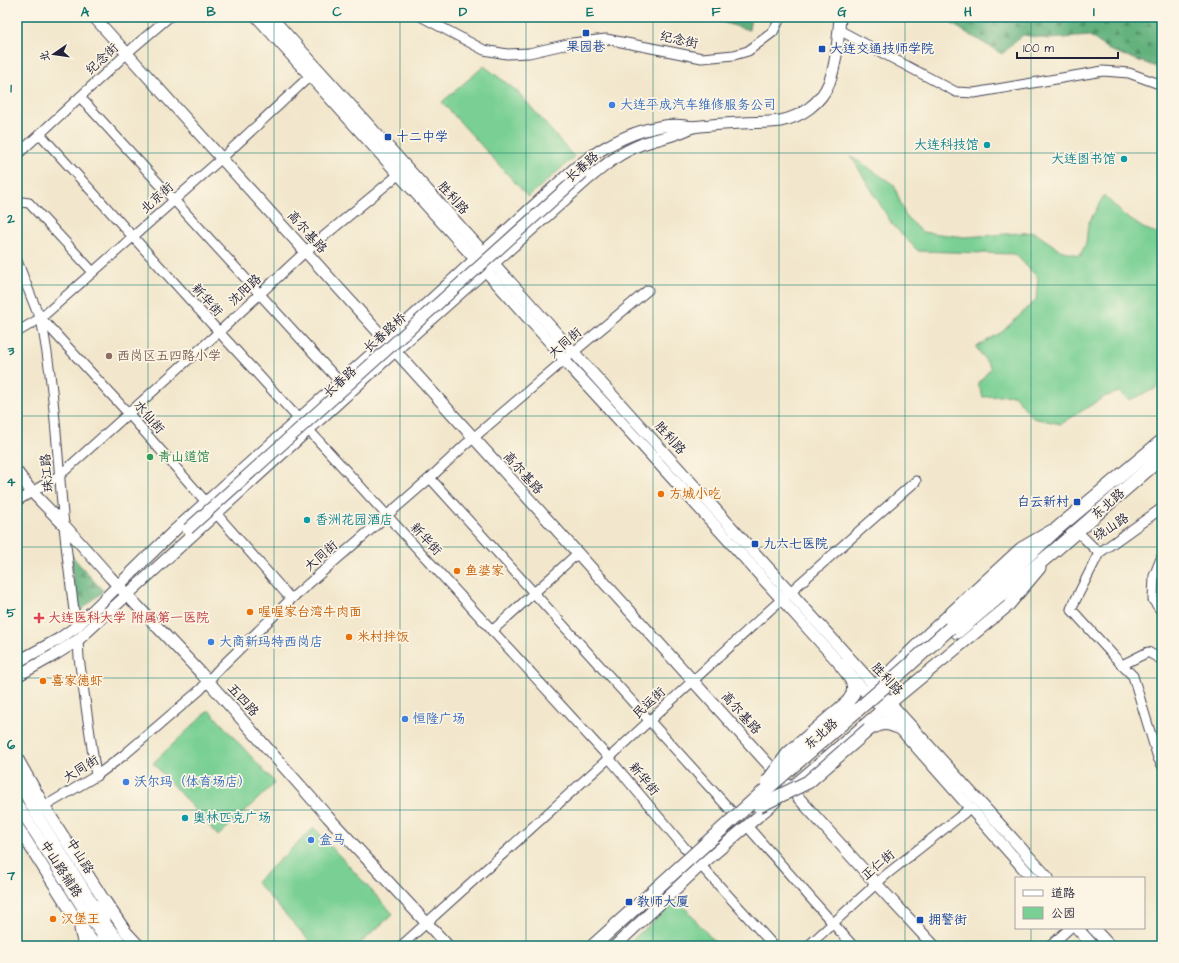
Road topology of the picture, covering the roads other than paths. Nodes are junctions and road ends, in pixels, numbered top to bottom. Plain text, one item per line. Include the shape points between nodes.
1 (94, 17) edge
2 (169, 17) edge
3 (257, 17) edge
4 (271, 17) edge
5 (422, 17) edge
6 (781, 17) edge
7 (840, 17) edge
8 (839, 30) junction
9 (127, 54) junction
10 (310, 76) junction
11 (1162, 85) edge
12 (80, 97) junction
13 (692, 127) junction
14 (40, 134) junction
15 (17, 154) edge
16 (222, 158) junction
17 (582, 173) joint
18 (398, 174) junction
19 (174, 201) junction
20 (17, 204) edge
21 (132, 237) junction
22 (306, 251) junction
23 (479, 257) junction
24 (17, 261) edge
25 (489, 268) junction
26 (93, 272) junction
27 (648, 290) dead end
28 (260, 294) junction
29 (41, 318) junction
30 (17, 332) edge
31 (219, 332) junction
32 (386, 341) junction
33 (395, 351) junction
34 (573, 352) junction
35 (564, 360) junction
36 (340, 382) junction
37 (128, 413) junction
38 (298, 419) junction
39 (308, 430) junction
40 (474, 438) junction
41 (1162, 441) edge
42 (1162, 456) edge
43 (17, 472) edge
44 (60, 475) junction
45 (430, 478) junction
46 (916, 482) dead end
47 (32, 492) junction
48 (17, 501) edge
49 (206, 503) junction
50 (1162, 508) edge
51 (216, 514) junction
52 (387, 517) junction
53 (64, 525) junction
54 (1059, 527) junction
55 (188, 529) junction
56 (1077, 531) junction
57 (157, 549) junction
58 (1054, 552) junction
59 (578, 553) junction
60 (1098, 553) junction
61 (1162, 556) edge
62 (166, 558) junction
63 (119, 586) junction
64 (533, 593) junction
65 (127, 595) junction
66 (786, 596) junction
67 (291, 600) junction
68 (1162, 612) edge
69 (76, 627) junction
70 (953, 630) junction
71 (492, 631) junction
72 (78, 640) junction
73 (1162, 660) edge
74 (17, 662) edge
75 (841, 665) junction
76 (1122, 665) junction
77 (17, 676) edge
78 (208, 681) junction
79 (693, 681) junction
80 (871, 690) junction
81 (886, 706) junction
82 (649, 721) junction
83 (898, 727) junction
84 (17, 758) edge
85 (609, 758) junction
86 (1162, 765) edge
87 (776, 773) junction
88 (96, 776) junction
89 (17, 779) edge
90 (790, 789) junction
91 (756, 803) junction
92 (17, 804) edge
93 (969, 808) junction
94 (40, 809) junction
95 (733, 813) junction
96 (25, 818) junction
97 (17, 826) edge
98 (747, 826) junction
99 (690, 853) junction
100 (701, 865) junction
101 (1031, 877) edge
102 (1047, 877) edge
103 (876, 884) junction
104 (102, 897) junction
105 (76, 919) junction
106 (106, 923) junction
107 (427, 923) junction
108 (833, 923) junction
109 (1069, 929) edge
110 (1078, 929) edge
111 (1094, 929) edge
112 (101, 941) edge
113 (84, 946) edge
114 (96, 946) edge
115 (111, 946) edge
116 (123, 946) edge
117 (139, 946) edge
118 (401, 946) edge
119 (448, 946) edge
120 (586, 946) edge
121 (593, 946) edge
122 (604, 946) edge
123 (615, 946) edge
124 (774, 946) edge
125 (808, 946) edge
126 (853, 946) edge
127 (934, 946) edge
128 (1050, 946) edge
129 (1093, 946) edge
130 (1110, 946) edge

1 - 9 main road, 高尔基路
2 - 9 street, 纪念街
3 - 10 main road, 胜利路
4 - 23 main road, 胜利路
5 - 6 street, 纪念街 via 484,50 507,54 606,39 702,58 748,52 773,32
7 - 8 main road, 长春路
8 - 11 street via 956,92 974,93 1103,71 1129,73
8 - 13 main road, 长春路 via 833,72 828,85 806,111 780,121
9 - 12 street, 纪念街
9 - 16 main road, 高尔基路
10 - 16 street, 北京街
10 - 18 main road, 胜利路
12 - 14 street, 纪念街
12 - 19 street
13 - 17 main road, 长春路 via 654,134 628,144 605,156
13 - 23 main road, 长春路 via 673,125 656,128 606,147 575,168
13 - 25 main road, 长春路 via 642,144 613,158
14 - 15 street, 纪念街
14 - 21 street, 新华街
16 - 19 street, 北京街
16 - 22 main road, 高尔基路
17 - 55 main road, 长春路桥, bridge
18 - 22 street, 沈阳路
18 - 23 main road, 胜利路
19 - 21 street, 北京街
19 - 28 street
20 - 26 street via 29,203
21 - 26 street, 北京街
21 - 31 street, 新华街
22 - 28 street, 沈阳路
22 - 32 main road, 高尔基路
23 - 25 main road, 胜利路
23 - 32 main road, 长春路
24 - 29 street, 水仙街
25 - 33 main road, 长春路
25 - 34 main road, 胜利路
25 - 35 main road, 胜利路
26 - 29 street, 北京街
27 - 34 street, 大同街
28 - 31 street, 沈阳路
28 - 36 street
29 - 30 street, 北京街
29 - 37 street, 水仙街
29 - 44 street, 珠江路 via 51,380
31 - 37 street, 沈阳路
31 - 38 street, 新华街
32 - 33 main road, 高尔基路
32 - 36 main road, 长春路
33 - 39 main road, 长春路
33 - 40 main road, 高尔基路
34 - 35 street, 大同街
34 - 66 main road, 胜利路
35 - 40 street, 大同街
35 - 66 main road, 胜利路 via 686,493
36 - 38 main road, 长春路
37 - 44 street, 沈阳路
37 - 49 street, 水仙街
38 - 39 street, 新华街
38 - 49 main road, 长春路
39 - 51 main road, 长春路
39 - 52 street, 新华街
40 - 45 street, 大同街
40 - 59 main road, 高尔基路
41 - 54 highway, 东北路
42 - 56 highway, 东北路
43 - 47 main road, 五四路
44 - 47 street, 沈阳路
44 - 53 street, 珠江路
45 - 52 street, 大同街
45 - 64 street
46 - 66 street, 民运街
47 - 48 street, 沈阳路
47 - 53 main road, 五四路
49 - 51 street, 水仙街
49 - 57 main road, 长春路
50 - 60 street, 绕山路
51 - 62 main road, 长春路
51 - 67 street, 水仙街
52 - 67 street, 大同街
52 - 71 street, 新华街
53 - 63 main road, 五四路
53 - 69 street, 珠江路
54 - 70 highway, 东北路
54 - 80 main road, 东北路 via 1021,548
55 - 57 main road
55 - 62 main road
56 - 58 highway, 东北路
56 - 60 street, 绕山路
57 - 63 main road, 长春路
58 - 70 highway, 东北路
58 - 81 main road, 东北路 via 1008,606
59 - 64 street
59 - 79 main road, 高尔基路
60 - 76 street via 1071,609
61 - 68 street via 1154,576 1153,600
62 - 65 main road, 长春路
63 - 65 main road, 五四路
63 - 69 main road, 长春路
64 - 71 street
64 - 82 street
65 - 72 main road, 长春路
65 - 78 main road, 五四路
66 - 75 main road, 胜利路
66 - 79 street, 民运街
66 - 80 main road, 胜利路
67 - 78 street, 大同街
69 - 74 main road, 长春路
70 - 91 highway, 东北路, bridge via 810,762
71 - 85 street, 新华街
72 - 77 main road, 长春路
72 - 88 street
73 - 76 street via 1148,652
75 - 80 main road, 胜利路
75 - 91 highway, bridge via 854,686 853,696 788,754
76 - 86 street via 1133,676
78 - 88 street, 大同街 via 124,755
78 - 107 main road, 五四路 via 328,817
79 - 82 street, 民运街
79 - 87 main road, 高尔基路
80 - 81 main road, 胜利路
80 - 87 main road, 东北路
81 - 83 main road, 胜利路
81 - 90 main road, 东北路
81 - 102 main road, 胜利路
82 - 85 street, 民运街
82 - 95 street
83 - 91 highway, bridge via 882,723 868,729 808,782
83 - 93 main road, 胜利路
84 - 94 main road
85 - 99 street, 新华街
85 - 107 street, 民运街
87 - 90 main road, 高尔基路
87 - 95 main road, 东北路
88 - 94 street, 大同街
89 - 94 main road, 中山路
90 - 98 main road, 东北路
90 - 103 main road, 高尔基路
91 - 121 highway, 东北路, bridge
91 - 122 highway, 东北路
92 - 96 main road, 中山路
93 - 101 main road, 胜利路
93 - 103 street, 正仁街
94 - 96 street, 大同街
94 - 104 main road, 中山路辅路
94 - 106 main road, 中山路
95 - 99 main road, 东北路
96 - 112 main road, 中山路 via 88,916
97 - 105 main road, 中山路辅路
98 - 100 main road, 东北路
98 - 108 street
99 - 100 street, 新华街
99 - 120 main road, 东北路
100 - 123 main road, 东北路
100 - 124 street, 新华街
103 - 108 street, 正仁街
103 - 127 main road, 高尔基路
104 - 106 main road
104 - 117 main road, 中山路辅路
105 - 113 main road
105 - 114 main road, 中山路辅路
106 - 112 main road
106 - 116 main road, 中山路
107 - 118 street, 民运街
107 - 119 main road, 五四路
108 - 125 street, 正仁街
108 - 126 street
109 - 128 street
110 - 129 main road
111 - 130 main road
112 - 115 main road, 中山路

